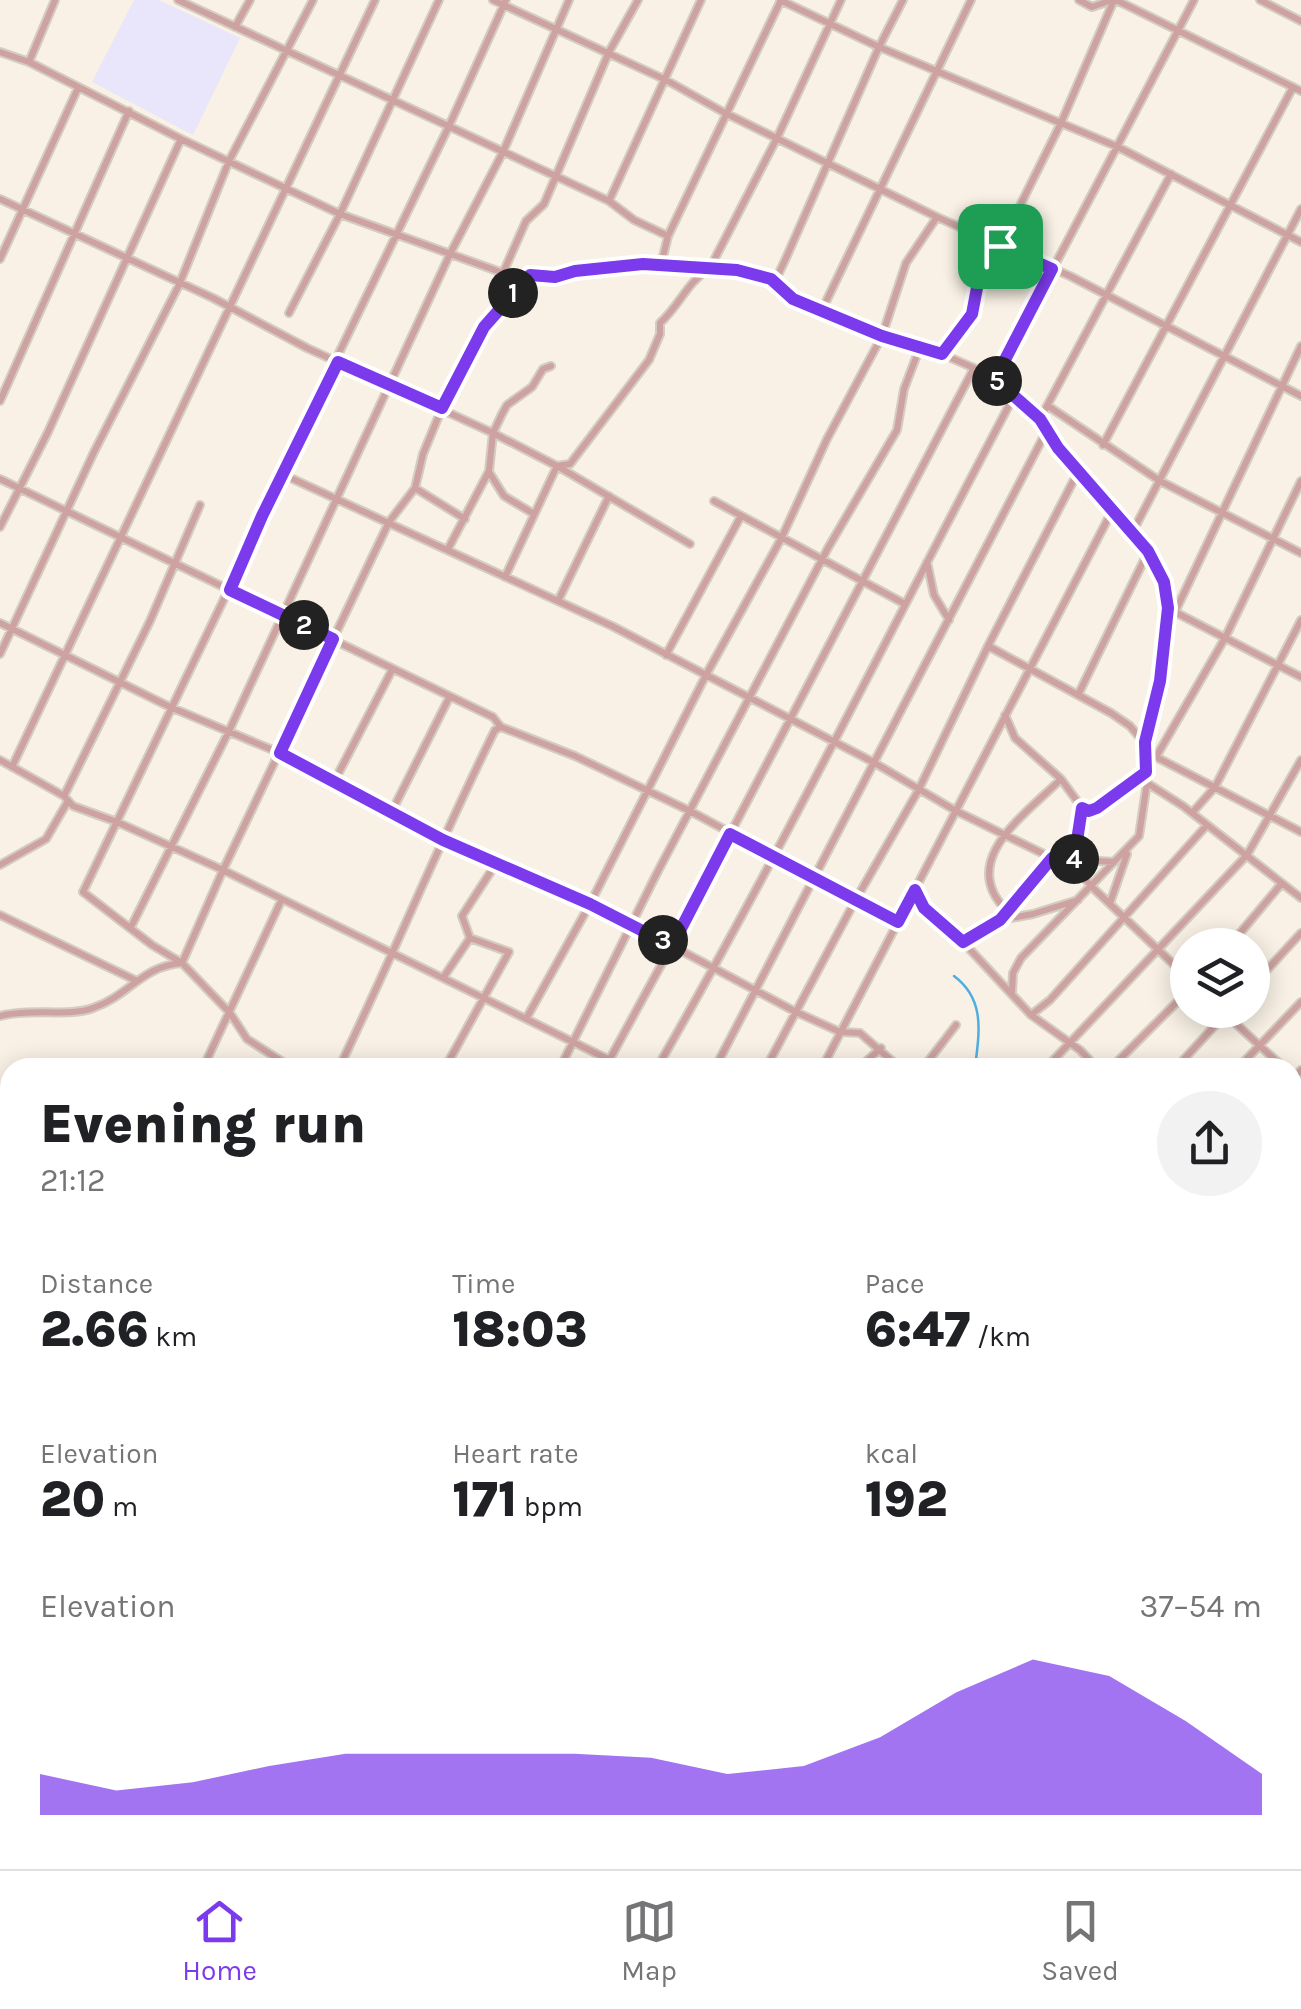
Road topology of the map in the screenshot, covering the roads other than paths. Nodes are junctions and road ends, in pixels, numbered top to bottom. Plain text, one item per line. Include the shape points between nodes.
1 (55, 0) edge
2 (178, 0) edge
3 (250, 0) edge
4 (313, 0) edge
5 (375, 0) edge
6 (439, 0) edge
7 (493, 0) edge
8 (569, 0) edge
9 (638, 0) edge
10 (701, 0) edge
11 (781, 0) edge
12 (841, 0) edge
13 (903, 0) edge
14 (970, 0) edge
15 (1079, 0) edge
16 (1114, 0) edge
17 (1194, 0) edge
18 (1260, 0) edge
19 (188, 2) edge
20 (505, 2) edge
21 (1301, 22) edge
22 (830, 25) junction
23 (556, 26) junction
24 (236, 27) junction
25 (1179, 31) junction
26 (878, 48) junction
27 (0, 52) edge
28 (286, 52) junction
29 (609, 52) junction
30 (29, 62) junction
31 (937, 71) junction
32 (339, 76) junction
33 (666, 80) junction
34 (78, 88) junction
35 (1297, 89) edge
36 (394, 98) junction
37 (129, 111) junction
38 (725, 113) junction
39 (1061, 124) junction
40 (450, 126) junction
41 (778, 138) junction
42 (181, 139) junction
43 (1118, 147) junction
44 (503, 152) junction
45 (230, 161) junction
46 (829, 162) junction
47 (1171, 174) junction
48 (555, 178) junction
49 (288, 187) junction
50 (881, 189) junction
51 (0, 200) edge
52 (609, 202) junction
53 (1230, 204) junction
54 (24, 209) junction
55 (1301, 209) edge
56 (340, 214) junction
57 (937, 217) junction
58 (1288, 235) junction
59 (394, 236) junction
60 (668, 236) junction
61 (1301, 242) edge
62 (1000, 246) junction
63 (450, 254) junction
64 (0, 260) edge
65 (661, 265) junction
66 (710, 268) junction
67 (1052, 269) junction
68 (502, 273) junction
69 (530, 275) junction
70 (771, 279) junction
71 (1108, 297) junction
72 (822, 310) junction
73 (289, 314) dead end
74 (1166, 328) junction
75 (882, 336) junction
76 (920, 346) junction
77 (1301, 346) edge
78 (942, 354) junction
79 (1226, 354) junction
80 (338, 359) junction
81 (551, 366) dead end
82 (974, 368) junction
83 (995, 379) junction
84 (390, 385) junction
85 (1280, 386) junction
86 (1015, 394) junction
87 (1301, 396) edge
88 (0, 401) edge
89 (1048, 406) junction
90 (442, 408) junction
91 (1040, 419) junction
92 (1046, 432) junction
93 (493, 433) junction
94 (1103, 445) junction
95 (557, 466) junction
96 (1078, 470) junction
97 (489, 471) junction
98 (282, 474) junction
99 (0, 479) edge
100 (1160, 481) junction
101 (1301, 481) edge
102 (20, 486) junction
103 (414, 488) junction
104 (610, 496) junction
105 (337, 497) junction
106 (714, 501) dead end
107 (200, 505) dead end
108 (1112, 511) junction
109 (68, 512) junction
110 (1222, 512) junction
111 (534, 514) junction
112 (740, 516) junction
113 (465, 519) junction
114 (389, 522) junction
115 (0, 527) edge
116 (1132, 533) junction
117 (118, 537) junction
118 (1273, 538) junction
119 (781, 539) junction
120 (690, 544) dead end
121 (448, 549) junction
122 (1148, 551) junction
123 (1301, 552) edge
124 (927, 561) junction
125 (173, 564) junction
126 (505, 577) junction
127 (862, 582) junction
128 (230, 590) junction
129 (558, 601) junction
130 (906, 604) junction
131 (1172, 610) junction
132 (281, 614) junction
133 (949, 620) junction
134 (1301, 620) edge
135 (0, 624) edge
136 (12, 629) junction
137 (1225, 638) junction
138 (333, 639) junction
139 (988, 646) junction
140 (0, 654) edge
141 (666, 655) junction
142 (65, 656) junction
143 (1029, 668) junction
144 (392, 670) junction
145 (706, 675) junction
146 (1301, 677) edge
147 (120, 682) junction
148 (1078, 694) junction
149 (750, 697) junction
150 (449, 698) junction
151 (170, 706) junction
152 (1005, 713) junction
153 (789, 719) junction
154 (501, 727) junction
155 (228, 731) junction
156 (1145, 742) junction
157 (834, 744) junction
158 (280, 753) junction
159 (1156, 756) junction
160 (0, 760) edge
161 (1301, 760) edge
162 (873, 762) junction
163 (12, 767) junction
164 (1146, 772) junction
165 (335, 780) junction
166 (1061, 780) junction
167 (1147, 783) junction
168 (1215, 787) junction
169 (918, 791) junction
170 (650, 792) junction
171 (66, 798) junction
172 (1082, 808) junction
173 (690, 810) junction
174 (392, 811) junction
175 (956, 811) junction
176 (1192, 813) junction
177 (1272, 816) junction
178 (117, 822) junction
179 (1207, 825) junction
180 (1301, 832) edge
181 (730, 834) junction
182 (1005, 834) junction
183 (443, 840) junction
184 (171, 846) junction
185 (1130, 849) junction
186 (1247, 855) junction
187 (772, 856) junction
188 (1052, 858) junction
189 (1072, 860) junction
190 (497, 862) junction
191 (1116, 862) junction
192 (0, 865) edge
193 (223, 870) junction
194 (814, 878) junction
195 (1282, 883) junction
196 (1092, 886) junction
197 (915, 890) junction
198 (1301, 898) edge
199 (1078, 899) junction
200 (282, 901) junction
201 (854, 901) junction
202 (1110, 903) junction
203 (590, 904) junction
204 (1006, 910) junction
205 (0, 915) edge
206 (1123, 917) junction
207 (1000, 920) junction
208 (898, 922) junction
209 (632, 924) junction
210 (131, 927) junction
211 (1244, 928) edge
212 (1301, 932) edge
213 (470, 938) junction
214 (963, 942) junction
215 (672, 946) junction
216 (1158, 948) junction
217 (394, 954) junction
218 (1170, 960) edge
219 (182, 963) junction
220 (1270, 966) edge
221 (715, 968) junction
222 (443, 978) junction
223 (137, 981) junction
224 (756, 987) junction
225 (1012, 992) junction
226 (482, 997) junction
227 (1301, 1002) edge
228 (1170, 1009) edge
229 (796, 1012) junction
230 (230, 1013) junction
231 (1031, 1014) junction
232 (0, 1016) edge
233 (526, 1019) junction
234 (956, 1026) dead end
235 (1210, 1028) edge
236 (1243, 1028) edge
237 (840, 1032) junction
238 (572, 1042) junction
239 (1070, 1042) junction
240 (1261, 1045) junction
241 (881, 1048) junction
242 (208, 1058) edge
243 (269, 1058) edge
244 (344, 1058) edge
245 (450, 1058) edge
246 (565, 1058) edge
247 (607, 1058) edge
248 (610, 1058) edge
249 (663, 1058) edge
250 (720, 1058) edge
251 (771, 1058) edge
252 (827, 1058) edge
253 (870, 1058) edge
254 (890, 1058) edge
255 (931, 1058) edge
256 (1055, 1058) edge
257 (1087, 1058) edge
258 (1121, 1058) edge
259 (1185, 1058) edge
260 (1248, 1058) edge
261 (1274, 1058) edge

1 - 30 street
2 - 19 street
3 - 24 street
4 - 28 street
5 - 32 street
6 - 36 street
7 - 20 street
8 - 23 street
9 - 29 street
10 - 33 street
11 - 22 street
11 - 38 street
12 - 22 street
13 - 26 street
14 - 31 street
15 - 16 street via 1092,6
16 - 25 street
16 - 39 street
17 - 25 street
18 - 21 street
19 - 24 street
20 - 23 street
20 - 40 street
22 - 26 street
22 - 41 street
23 - 29 street
23 - 44 street
24 - 28 street
25 - 35 street
25 - 43 street
26 - 31 street
26 - 46 street
27 - 30 street
28 - 32 street
28 - 45 street
29 - 33 street
29 - 48 street
30 - 34 street
31 - 39 street
31 - 50 street
32 - 36 street
32 - 49 street
33 - 38 street
33 - 52 street
34 - 37 street
34 - 54 street
35 - 53 street
36 - 40 street
36 - 56 street
37 - 42 street
37 - 88 street
38 - 41 street
38 - 60 street
39 - 43 street
39 - 62 street
40 - 44 street
40 - 59 street
41 - 46 street
41 - 66 street
42 - 45 street
42 - 102 street
43 - 47 street
43 - 67 street
44 - 48 street
44 - 63 street
45 - 49 street
45 - 109 street via 179,284
46 - 50 street
46 - 70 street
47 - 53 street
47 - 71 street
48 - 52 street
48 - 68 street
49 - 56 street
49 - 117 street
50 - 57 street
50 - 72 street
51 - 54 street
52 - 60 street
53 - 58 street
53 - 74 street
54 - 64 street
54 - 80 street
55 - 58 street
56 - 59 street
56 - 73 street
57 - 62 street
57 - 75 street via 906,263
58 - 61 street
58 - 79 street
59 - 63 street
59 - 80 street
60 - 65 street
62 - 67 street
62 - 78 street via 981,267 972,314
63 - 68 street
63 - 84 street
65 - 66 street
65 - 69 street
66 - 70 street
66 - 95 street via 660,322 648,360 592,438 570,464
67 - 71 street
67 - 83 street
68 - 69 street
69 - 90 street via 484,327
70 - 72 street via 793,299
71 - 74 street
71 - 89 street
72 - 75 street
74 - 79 street
74 - 94 street
75 - 76 street
75 - 119 street
76 - 78 street
76 - 149 street via 897,430
77 - 85 street
78 - 82 street
79 - 85 street
79 - 100 street
80 - 84 street
80 - 98 street
81 - 93 street via 507,405
82 - 83 street
82 - 127 street
83 - 86 street
84 - 90 street
84 - 105 street
85 - 87 street
85 - 110 street
86 - 91 street
86 - 124 street
89 - 91 street
89 - 94 street
90 - 93 street
90 - 103 street
91 - 92 street
92 - 96 street
92 - 133 street
93 - 95 street
93 - 97 street
94 - 100 street
95 - 104 street
95 - 111 street
96 - 108 street
96 - 139 street
97 - 111 street via 504,496
97 - 113 street
98 - 105 street
98 - 128 street
99 - 102 street
100 - 110 street
100 - 116 street
101 - 118 street
102 - 109 street
102 - 115 street
103 - 113 street
103 - 114 street
104 - 120 street
104 - 129 street
105 - 114 street
105 - 132 street
106 - 112 street
107 - 125 street
108 - 116 street
108 - 143 street
109 - 117 street
109 - 136 street
110 - 118 street
110 - 131 street
111 - 126 street
112 - 119 street
112 - 141 street
113 - 121 street
114 - 121 street
114 - 138 street
116 - 122 street
117 - 125 street
117 - 142 street
118 - 123 street
118 - 137 street
119 - 127 street
119 - 145 street
121 - 126 street
122 - 131 street
122 - 148 street
124 - 130 street
124 - 133 street via 934,595
125 - 128 street
125 - 147 street
126 - 129 street
127 - 130 street
127 - 153 street
128 - 132 street
128 - 151 street
129 - 141 street
130 - 157 street
131 - 137 street
131 - 156 street
132 - 138 street
132 - 155 street
133 - 162 street
134 - 168 street
135 - 136 street
136 - 140 street
136 - 142 street
137 - 146 street
137 - 159 street
138 - 144 street
138 - 158 street
139 - 143 street
139 - 169 street
141 - 145 street
142 - 147 street
142 - 163 street
143 - 148 street
143 - 152 street
144 - 150 street
144 - 165 street
145 - 149 street
145 - 170 street
147 - 151 street
147 - 171 street
148 - 156 street
149 - 153 street
149 - 173 street
150 - 154 street
150 - 174 street
151 - 155 street
151 - 178 street
152 - 166 street via 1014,738
152 - 175 street
153 - 157 street
153 - 181 street
154 - 170 street
154 - 183 street
155 - 158 street
155 - 184 street
156 - 159 street
156 - 164 street
157 - 162 street
157 - 187 street
158 - 165 street
158 - 193 street
159 - 168 street
160 - 163 street
161 - 177 street
162 - 169 street
162 - 194 street
163 - 171 street
164 - 167 street
164 - 172 street via 1097,808
165 - 174 street
166 - 172 street
166 - 182 street
167 - 176 street
167 - 185 street via 1144,824
168 - 176 street
168 - 177 street
169 - 175 street
169 - 201 street
170 - 173 street
170 - 203 street
171 - 178 street
171 - 192 street via 46,838
172 - 189 street
173 - 181 street
173 - 209 street
174 - 183 street
175 - 182 street
175 - 197 street
176 - 179 street
177 - 180 street
177 - 186 street
178 - 184 street
178 - 210 street via 83,892
179 - 186 street
179 - 206 street
181 - 187 street
181 - 215 street
182 - 188 street
182 - 204 street via 988,883
183 - 190 street
183 - 217 street
184 - 193 street
184 - 210 street
185 - 191 street
185 - 202 street
186 - 195 street
186 - 216 street
187 - 194 street
187 - 221 street
188 - 189 street
188 - 204 street
189 - 191 street
189 - 196 street
190 - 203 street
190 - 213 street via 462,916
191 - 196 street
193 - 200 street
193 - 219 street
194 - 201 street
194 - 224 street
195 - 198 street
195 - 211 street
196 - 199 street
196 - 202 street
197 - 208 street
197 - 214 street via 924,908
199 - 207 street
199 - 225 street via 1021,958
200 - 217 street
200 - 230 street
201 - 208 street
201 - 229 street
202 - 206 street
203 - 209 street
203 - 233 street
204 - 207 street
205 - 223 street
206 - 216 street
206 - 231 street
207 - 214 street
208 - 237 street
209 - 215 street
209 - 238 street
210 - 219 street
212 - 220 street
213 - 222 street
213 - 226 street via 510,952
214 - 225 street
215 - 221 street
215 - 248 street
216 - 218 street
216 - 239 street
217 - 222 street
217 - 244 street
219 - 223 street via 161,965
219 - 230 street
221 - 224 street
221 - 249 street
222 - 226 street
223 - 232 street via 90,1010
224 - 229 street
224 - 250 street
225 - 231 street
226 - 233 street
226 - 245 street
227 - 240 street
228 - 258 street
229 - 237 street
229 - 251 street
230 - 242 street
230 - 243 street
231 - 239 street
233 - 238 street
234 - 255 street
235 - 259 street
236 - 240 street
237 - 241 street via 860,1033
237 - 252 street
238 - 246 street
238 - 247 street
239 - 256 street
239 - 257 street
240 - 260 street
240 - 261 street
241 - 253 street
241 - 254 street

